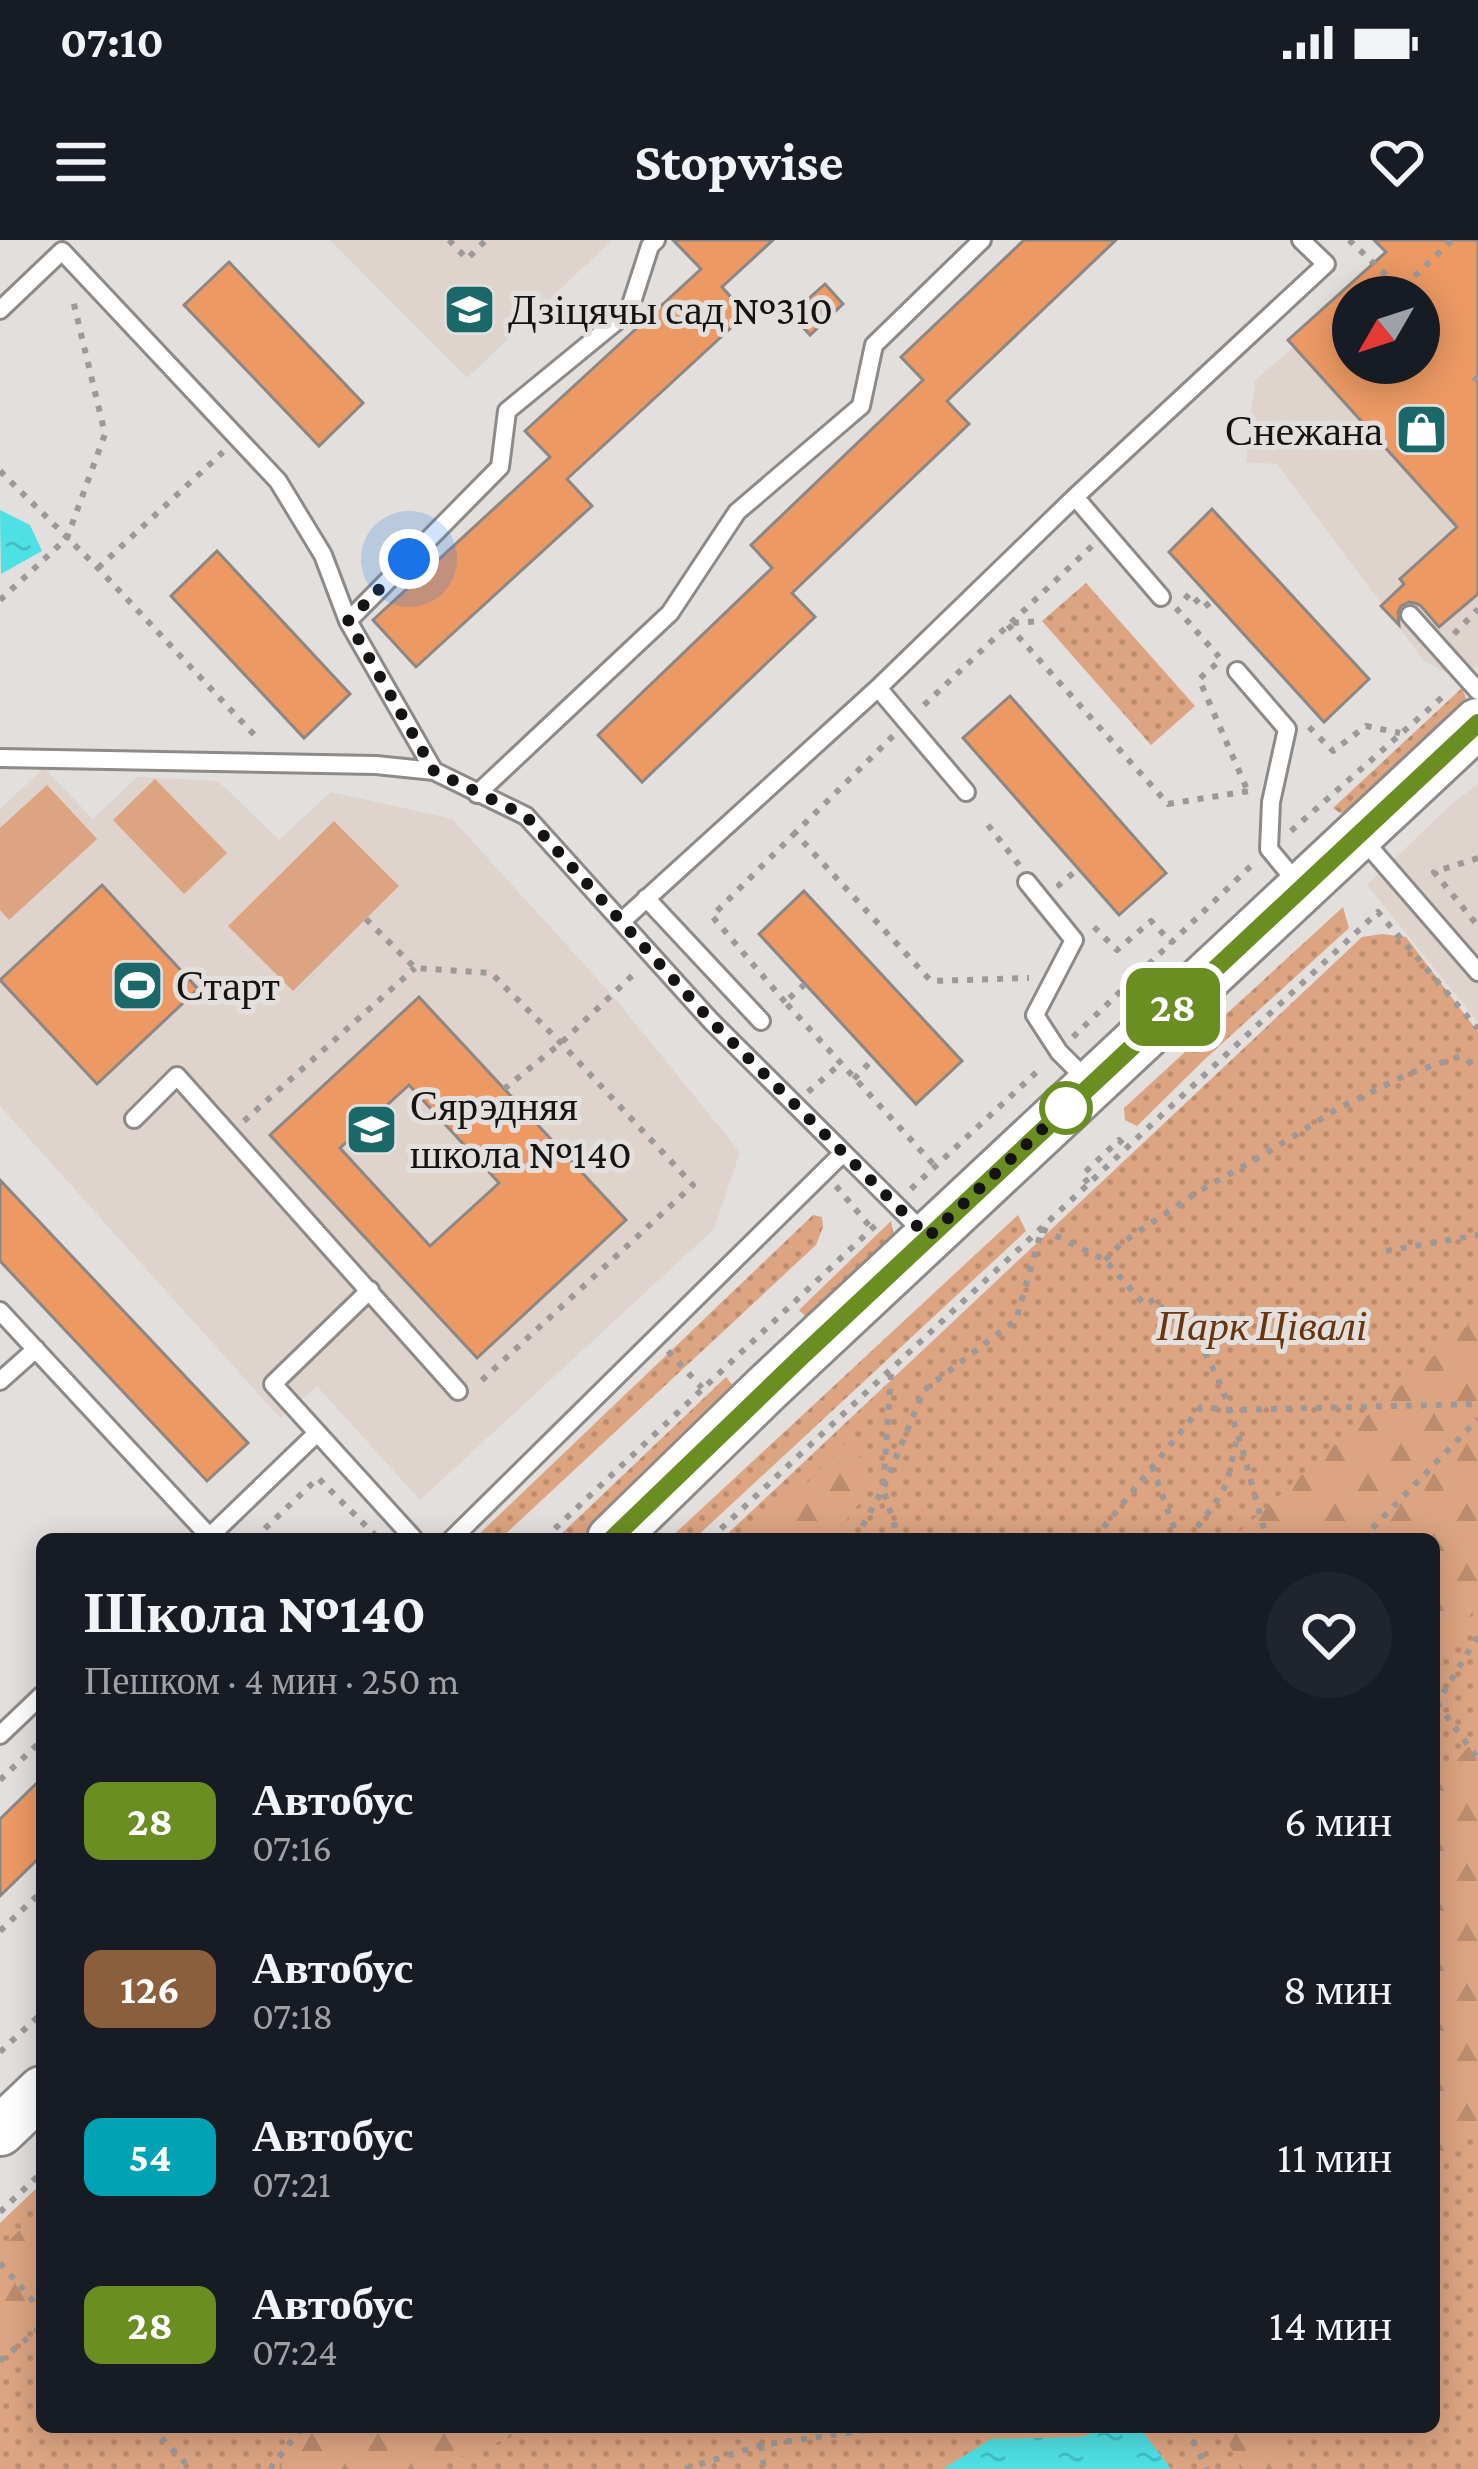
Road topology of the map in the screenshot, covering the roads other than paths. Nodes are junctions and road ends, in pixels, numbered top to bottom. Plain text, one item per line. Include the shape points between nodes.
1 (982, 240) edge
2 (1301, 240) edge
3 (652, 242) edge
4 (0, 310) edge
5 (1075, 497) junction
6 (1161, 597) dead end
7 (1410, 615) dead end
8 (348, 621) junction
9 (1237, 671) dead end
10 (878, 688) junction
11 (1474, 697) edge
12 (0, 758) edge
13 (434, 771) junction
14 (966, 792) dead end
15 (477, 794) junction
16 (1359, 835) junction
17 (1028, 880) road end
18 (1302, 888) junction
19 (646, 898) junction
20 (622, 921) junction
21 (1478, 972) edge
22 (760, 1021) dead end
23 (1075, 1068) junction
24 (134, 1119) dead end
25 (843, 1153) junction
26 (912, 1220) junction
27 (370, 1290) junction
28 (0, 1311) edge
29 (36, 1348) junction
30 (0, 1381) edge
31 (458, 1390) dead end
32 (316, 1434) junction
33 (203, 1533) edge
34 (213, 1533) edge
35 (408, 1533) edge
36 (458, 1533) edge
37 (617, 1533) edge
38 (36, 1701) edge
39 (0, 1735) edge
40 (36, 2096) edge
41 (0, 2131) edge

1 - 15 lane via 874,346 861,406 737,512 670,613
2 - 5 lane via 1326,264
3 - 8 lane via 629,311 507,411 500,467
4 - 8 lane via 62,251 278,481 323,555
5 - 6 lane
5 - 10 lane
7 - 11 lane
8 - 13 lane
9 - 18 lane via 1287,729 1269,849
10 - 14 lane
10 - 19 lane
11 - 16 main road
12 - 13 lane
13 - 15 lane
15 - 20 lane via 526,816
16 - 18 main road
16 - 21 lane
17 - 23 lane via 1074,940 1035,1015
18 - 23 main road
19 - 20 lane
19 - 22 lane
20 - 25 lane
23 - 26 main road
24 - 27 lane via 177,1076
25 - 26 lane
25 - 36 lane
26 - 37 main road
27 - 31 lane
27 - 32 lane via 273,1384
28 - 29 lane
29 - 30 lane
29 - 33 lane
32 - 34 lane
32 - 35 lane
38 - 39 lane
40 - 41 main road

